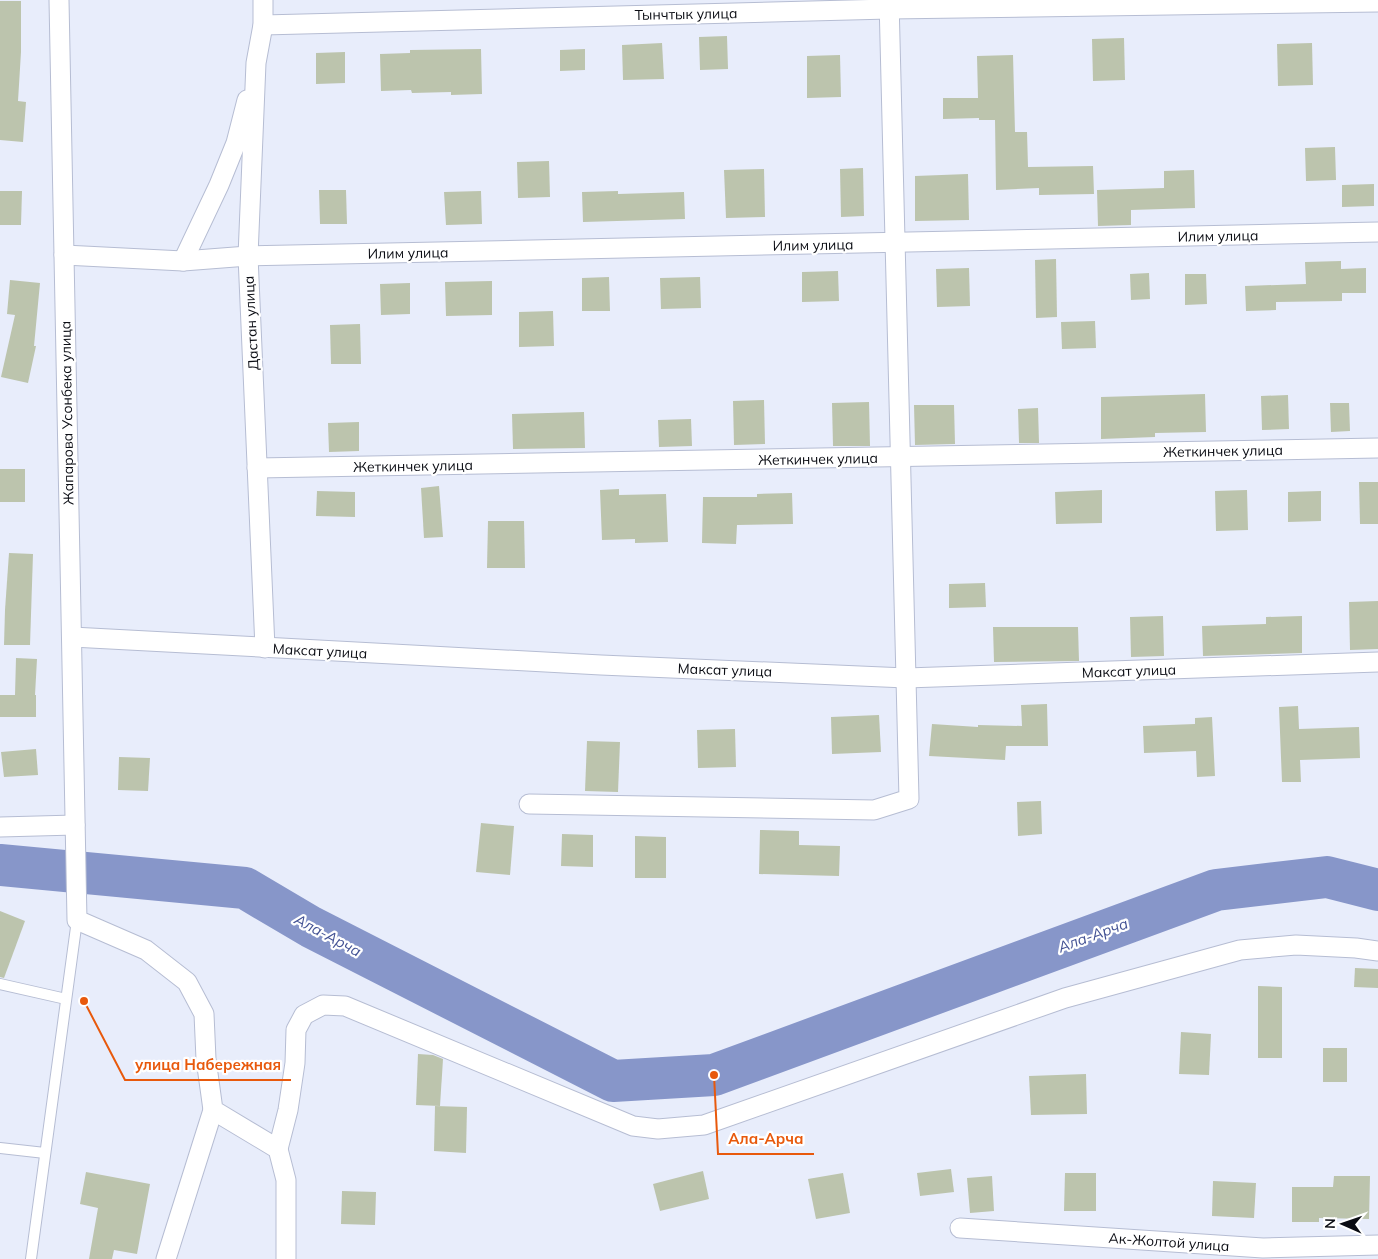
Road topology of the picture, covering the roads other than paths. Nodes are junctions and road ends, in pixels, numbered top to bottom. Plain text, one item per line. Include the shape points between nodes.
1 (59, 0) edge
2 (263, 0) edge
3 (1378, 2) edge
4 (889, 5) edge
5 (264, 25) junction
6 (256, 64) junction
7 (1378, 232) edge
8 (895, 243) junction
9 (64, 256) junction
10 (248, 256) junction
11 (183, 261) junction
12 (1378, 448) edge
13 (901, 457) junction
14 (257, 468) junction
15 (72, 637) junction
16 (265, 648) junction
17 (1378, 662) edge
18 (906, 678) junction
19 (529, 804) dead end
20 (75, 825) junction
21 (0, 827) edge
22 (77, 920) junction
23 (1378, 951) edge
24 (0, 984) edge
25 (66, 999) junction
26 (213, 1110) junction
27 (0, 1148) edge
28 (278, 1149) junction
29 (46, 1153) junction
30 (960, 1228) dead end
31 (1378, 1245) edge
32 (31, 1259) edge
33 (166, 1259) edge
34 (286, 1259) edge

1 - 9 street, Жапарова Усонбека улица
2 - 5 street, Дастан улица
3 - 4 street, Тынчтык улица
4 - 5 street, Тынчтык улица
4 - 8 street
5 - 6 street, Дастан улица
6 - 10 street, Дастан улица
6 - 11 street via 236,142
7 - 8 street, Илим улица
8 - 10 street, Илим улица
8 - 13 street
9 - 11 street, Илим улица
9 - 15 street, Жапарова Усонбека улица
10 - 11 street, Илим улица
10 - 14 street, Дастан улица
12 - 13 street, Жеткинчек улица
13 - 14 street, Жеткинчек улица
13 - 18 street
14 - 16 street, Дастан улица
15 - 16 street, Максат улица
15 - 20 street, Жапарова Усонбека улица
16 - 18 street, Максат улица
17 - 18 street, Максат улица
18 - 19 street via 909,799 874,810
20 - 21 street
20 - 22 street, Жапарова Усонбека улица
22 - 25 lane
22 - 26 street via 146,950 187,982 204,1014
23 - 28 street via 1296,945 1240,950 1065,998 704,1125 658,1130 633,1126 345,1006 323,1005 304,1015 296,1030 290,1101
24 - 25 lane
25 - 29 lane
26 - 28 street
26 - 33 street
27 - 29 lane
28 - 34 street via 286,1180
29 - 32 lane
30 - 31 street, Ак-Жолтой улица via 1263,1248

